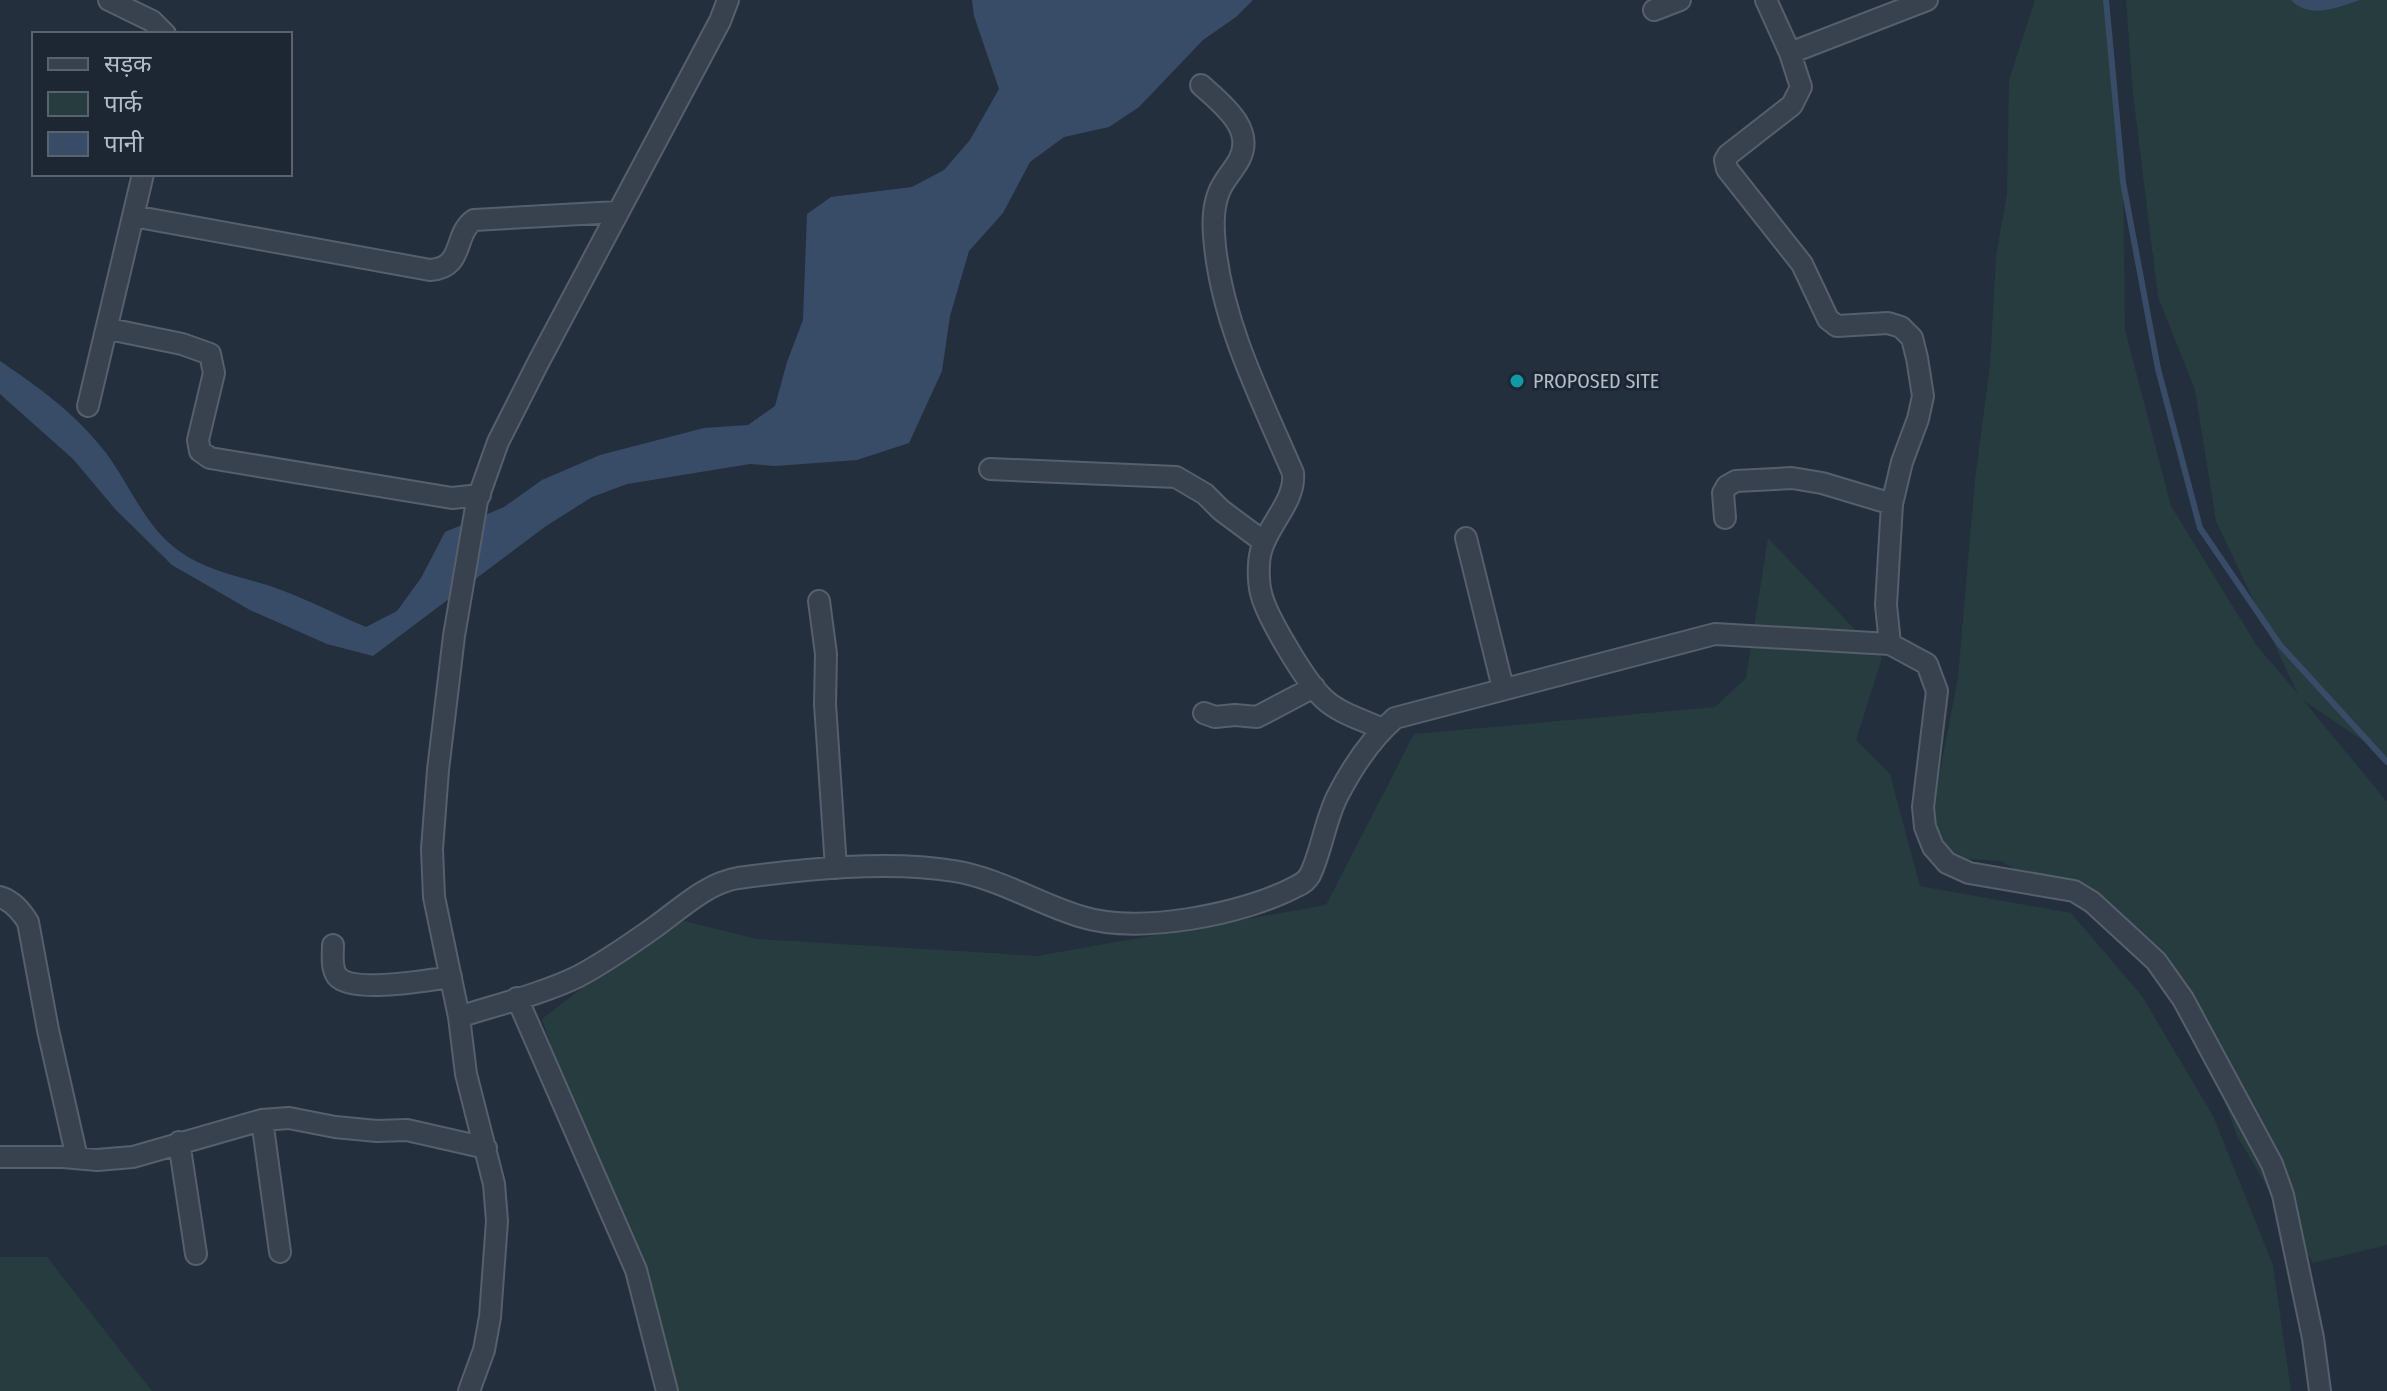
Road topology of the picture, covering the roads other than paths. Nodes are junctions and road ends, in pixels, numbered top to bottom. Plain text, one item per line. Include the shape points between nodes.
1 (109, 0) edge
2 (728, 0) edge
3 (1680, 0) edge
4 (1766, 0) edge
5 (1927, 0) edge
6 (1654, 10) dead end
7 (163, 32) edge
8 (1790, 53) junction
9 (1201, 85) dead end
10 (143, 176) edge
11 (617, 212) junction
12 (133, 216) junction
13 (109, 329) junction
14 (88, 406) dead end
15 (990, 469) dead end
16 (478, 498) junction
17 (1892, 504) junction
18 (1725, 518) dead end
19 (1466, 538) dead end
20 (1264, 542) junction
21 (819, 601) dead end
22 (1890, 644) junction
23 (1314, 687) junction
24 (1503, 688) junction
25 (1204, 713) dead end
26 (1382, 729) junction
27 (836, 868) junction
28 (0, 897) edge
29 (333, 945) dead end
30 (451, 977) junction
31 (517, 998) junction
32 (459, 1017) junction
33 (262, 1120) junction
34 (179, 1142) junction
35 (486, 1148) junction
36 (0, 1157) edge
37 (77, 1158) junction
38 (280, 1252) dead end
39 (196, 1254) dead end
40 (469, 1391) edge
41 (667, 1391) edge
42 (2320, 1391) edge

1 - 7 street
2 - 11 street
3 - 6 street
4 - 8 street
5 - 8 street
8 - 17 street via 1799,95 1728,155 1727,169 1802,264 1828,319 1837,326 1888,323 1912,338 1923,396
9 - 20 street via 1231,112 1240,131 1241,157 1219,191 1213,218 1215,249 1233,323 1293,473 1291,494
10 - 12 street
11 - 12 street via 474,220 452,260 430,270
11 - 16 street via 498,442
12 - 13 street
13 - 14 street
13 - 16 street via 210,354 214,373 198,440 200,451 210,458
15 - 20 street via 1176,477
16 - 30 street via 454,636 432,849 434,897
17 - 18 street via 1807,480 1736,481 1723,493
17 - 22 street via 1886,605
19 - 24 street
20 - 23 street via 1261,593
21 - 27 street
22 - 24 street via 1715,634
22 - 42 street via 1927,664 1937,691 1923,807 1933,847 1947,863 1969,873 2074,891 2156,961 2183,999 2257,1131 2280,1185
23 - 25 street via 1257,717
23 - 26 street via 1329,704
24 - 26 street via 1408,713
26 - 27 street via 1337,797 1309,877 1299,886 1241,907 1148,924 1114,924 957,871
27 - 31 street via 732,879 714,886 577,977
28 - 37 street via 28,922
29 - 30 street via 333,968 345,982 385,985
30 - 32 street
31 - 32 street
31 - 41 street via 636,1270
32 - 35 street via 466,1074
33 - 34 street
33 - 35 street via 407,1130
33 - 38 street
34 - 37 street via 133,1157
34 - 39 street
35 - 40 street via 497,1221 490,1317
36 - 37 street

